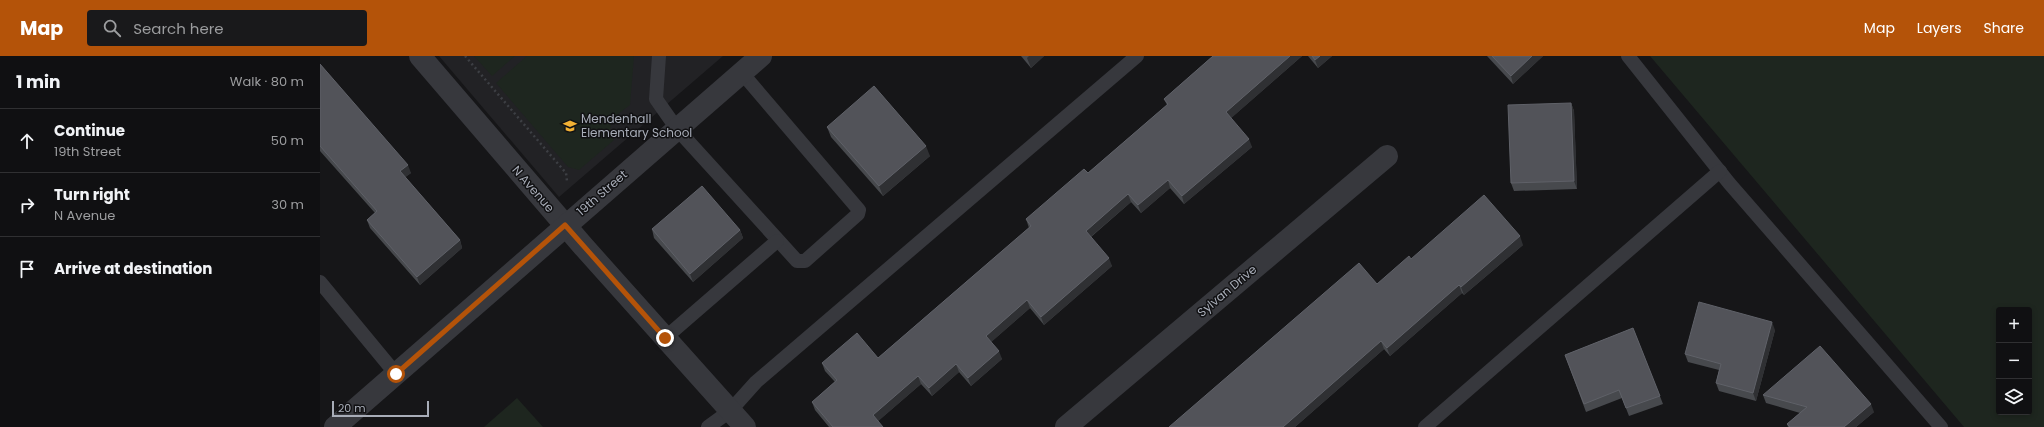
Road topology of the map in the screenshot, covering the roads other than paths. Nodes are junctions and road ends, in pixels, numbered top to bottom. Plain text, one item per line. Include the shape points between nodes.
1 (420, 56) edge
2 (660, 56) edge
3 (761, 56) edge
4 (1137, 56) edge
5 (1628, 56) edge
6 (742, 73) junction
7 (677, 129) junction
8 (1387, 156) dead end
9 (1720, 171) junction
10 (565, 225) junction
11 (777, 241) junction
12 (320, 282) edge
13 (665, 338) junction
14 (396, 374) junction
15 (730, 411) junction
16 (335, 427) edge
17 (708, 427) edge
18 (745, 427) edge
19 (1066, 427) edge
20 (1425, 427) edge
21 (1941, 427) edge

1 - 10 street, N Avenue
2 - 7 lane via 656,100
3 - 6 street, 19th Street
4 - 15 lane via 756,382
5 - 9 lane
6 - 7 street, 19th Street
6 - 11 lane via 859,210 858,214 804,261 797,262
7 - 10 street, 19th Street
7 - 11 lane
8 - 19 street, Sylvan Drive
9 - 20 lane
9 - 21 lane
10 - 13 street, N Avenue
10 - 14 street, 19th Street
11 - 13 lane
12 - 14 lane
13 - 15 street, N Avenue
14 - 16 street, 19th Street
15 - 17 lane
15 - 18 street, N Avenue

